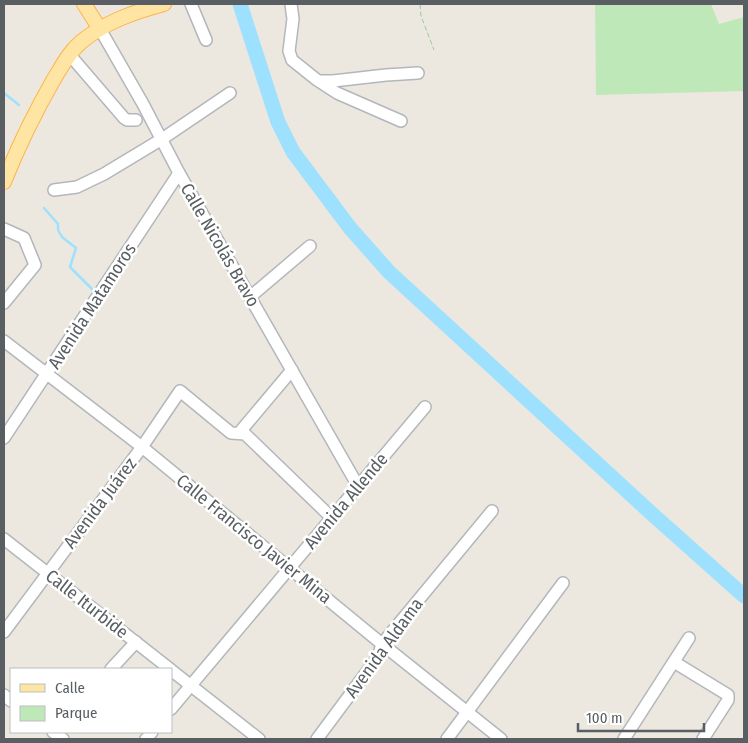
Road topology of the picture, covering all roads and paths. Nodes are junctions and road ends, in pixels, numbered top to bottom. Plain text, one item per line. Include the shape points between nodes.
1 (84, 4) edge
2 (164, 4) edge
3 (191, 4) edge
4 (291, 4) edge
5 (420, 4) edge
6 (130, 8) edge
7 (100, 29) junction
8 (206, 40) dead end
9 (434, 50) dead end
10 (69, 54) junction
11 (418, 73) dead end
12 (317, 80) junction
13 (230, 93) dead end
14 (136, 120) dead end
15 (402, 121) dead end
16 (162, 139) junction
17 (6, 168) edge
18 (179, 173) junction
19 (4, 182) edge
20 (54, 190) dead end
21 (4, 229) edge
22 (310, 246) dead end
23 (250, 296) junction
24 (4, 304) edge
25 (4, 341) edge
26 (292, 370) junction
27 (47, 373) junction
28 (425, 407) dead end
29 (239, 432) junction
30 (4, 438) edge
31 (142, 447) junction
32 (358, 486) junction
33 (492, 511) dead end
34 (332, 518) junction
35 (4, 539) edge
36 (290, 568) junction
37 (48, 573) junction
38 (563, 583) dead end
39 (4, 632) edge
40 (689, 638) dead end
41 (136, 642) junction
42 (382, 644) junction
43 (674, 662) junction
44 (112, 668) edge
45 (168, 668) edge
46 (172, 671) edge
47 (191, 686) junction
48 (172, 708) edge
49 (468, 714) junction
50 (259, 739) edge
51 (317, 739) edge
52 (447, 739) edge
53 (501, 739) edge
54 (624, 739) edge
55 (703, 739) edge

1 - 7 main road, Calle Nicolás Bravo
2 - 6 main road
3 - 8 street
4 - 12 street via 293,19 289,46 292,60
5 - 9 path via 421,16
6 - 7 main road
7 - 10 main road
7 - 16 street, Calle Nicolás Bravo
10 - 14 street via 124,118
10 - 17 main road
11 - 12 street
12 - 15 street via 337,93
13 - 16 street
16 - 18 street, Calle Nicolás Bravo
16 - 20 street via 77,187
17 - 19 main road
18 - 23 street, Calle Nicolás Bravo
18 - 27 street, Avenida Matamoros
21 - 24 street via 24,238 35,265
22 - 23 street
23 - 26 street, Calle Nicolás Bravo
25 - 27 street, Calle Francisco Javier Mina
26 - 29 street
26 - 32 street, Calle Nicolás Bravo
27 - 30 street, Avenida Matamoros
27 - 31 street, Calle Francisco Javier Mina
28 - 32 street, Avenida Allende
29 - 31 street, Avenida Juárez via 231,433 180,391
29 - 34 street via 245,434
31 - 36 street, Calle Francisco Javier Mina
31 - 37 street, Avenida Juárez
32 - 34 street, Avenida Allende
33 - 42 street, Avenida Aldama
34 - 36 street, Avenida Allende
35 - 37 street, Calle Iturbide
36 - 42 street, Calle Francisco Javier Mina
36 - 47 street, Avenida Allende
37 - 39 street, Avenida Juárez
37 - 41 street, Calle Iturbide
38 - 49 street
40 - 43 street
41 - 44 street
41 - 45 street, Calle Iturbide
42 - 49 street, Calle Francisco Javier Mina
42 - 51 street, Avenida Aldama via 378,657
43 - 54 street
43 - 55 street via 728,695
46 - 47 street, Calle Iturbide
47 - 48 street, Avenida Allende
47 - 50 street, Calle Iturbide
49 - 52 street
49 - 53 street, Calle Francisco Javier Mina

